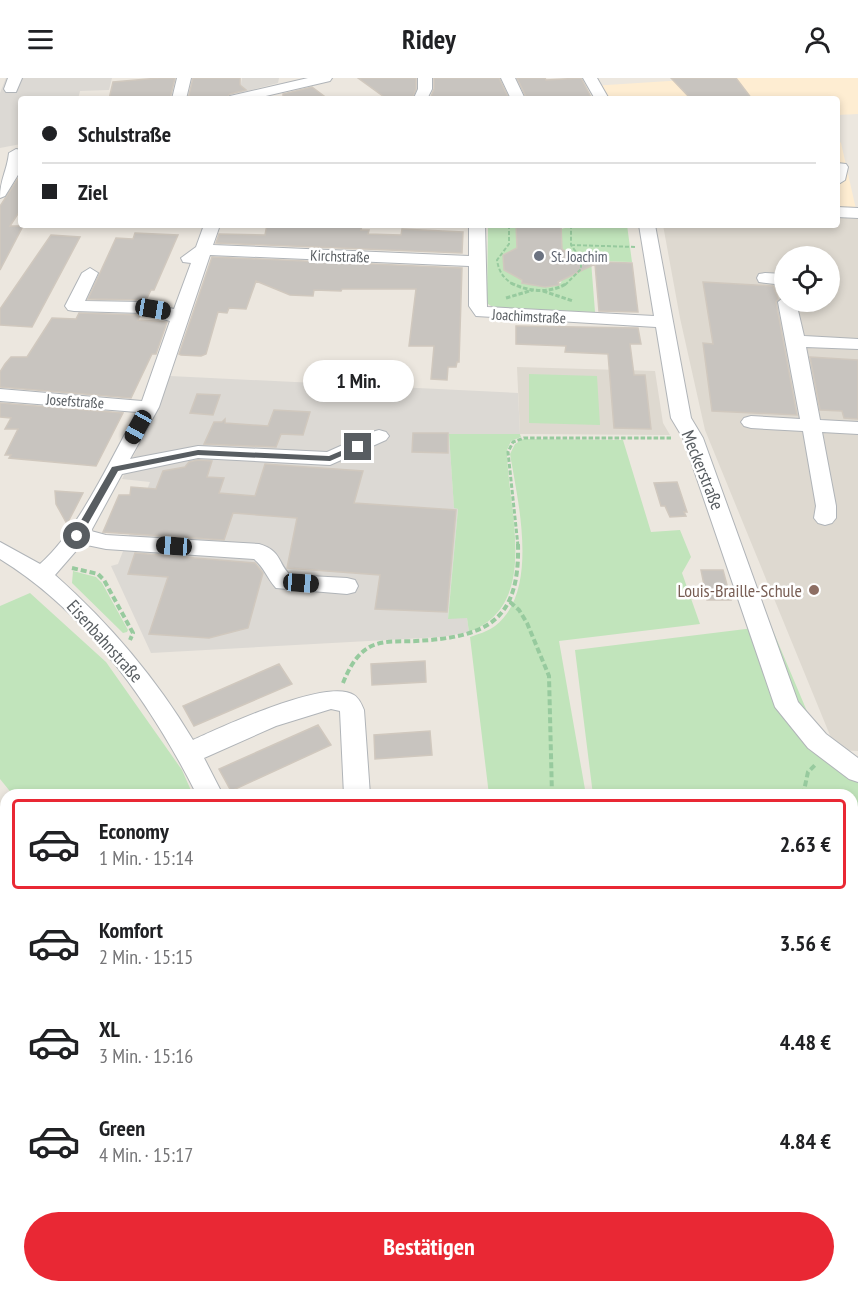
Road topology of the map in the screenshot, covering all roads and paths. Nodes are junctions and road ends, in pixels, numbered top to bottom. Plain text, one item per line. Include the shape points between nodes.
1 (184, 78) edge
2 (263, 78) edge
3 (325, 78) edge
4 (425, 78) edge
5 (508, 78) edge
6 (590, 78) edge
7 (258, 95) edge
8 (180, 96) edge
9 (422, 96) edge
10 (517, 96) edge
11 (600, 96) edge
12 (18, 153) edge
13 (0, 155) edge
14 (18, 159) edge
15 (0, 192) edge
16 (840, 212) edge
17 (858, 213) edge
18 (211, 228) edge
19 (477, 228) edge
20 (509, 228) edge
21 (571, 228) edge
22 (648, 228) edge
23 (570, 245) junction
24 (651, 248) junction
25 (203, 250) junction
26 (477, 261) junction
27 (90, 273) dead end
28 (765, 278) dead end
29 (774, 278) edge
30 (182, 310) junction
31 (789, 312) edge
32 (665, 322) junction
33 (795, 341) junction
34 (858, 344) edge
35 (0, 396) edge
36 (149, 406) junction
37 (751, 422) dead end
38 (811, 425) junction
39 (858, 428) edge
40 (379, 436) dead end
41 (693, 438) junction
42 (115, 469) junction
43 (825, 518) dead end
44 (77, 536) junction
45 (0, 549) edge
46 (41, 575) junction
47 (346, 586) dead end
48 (510, 602) junction
49 (122, 656) junction
50 (336, 700) junction
51 (190, 753) junction
52 (824, 759) dead end
53 (858, 772) edge
54 (207, 789) edge
55 (357, 789) edge
56 (552, 789) edge
57 (804, 789) edge

1 - 8 street
2 - 7 street via 257,84
3 - 7 street
4 - 9 street
5 - 10 street
6 - 11 street
12 - 13 street
14 - 15 street
16 - 17 street
18 - 25 street
19 - 26 street, Joachimstraße
20 - 23 path via 509,244 498,256 497,264 503,278 515,285 554,289 567,284 582,266
21 - 23 path
22 - 24 street, Meckerstraße
23 - 24 path
24 - 32 street, Meckerstraße
25 - 26 street, Kirchstraße
25 - 30 street
26 - 32 street, Joachimstraße via 478,306 482,312
27 - 30 street via 74,306
28 - 29 street
30 - 36 street
31 - 33 street
32 - 41 street, Meckerstraße via 681,418
33 - 34 street
33 - 38 street
35 - 36 street, Josefstraße
36 - 42 street
37 - 38 street
38 - 39 street
38 - 43 street
40 - 42 street via 330,459 198,452
41 - 48 path via 524,438 513,442 508,452 518,567
41 - 53 street, Meckerstraße via 788,707 817,741
42 - 44 street
44 - 46 street
44 - 47 street via 106,542 259,552 272,562 275,573 284,582
45 - 46 street, Eisenbahnstraße
46 - 49 street, Eisenbahnstraße
46 - 49 path via 73,568 98,574 104,580 133,633
48 - 50 path via 490,626 468,636 375,644 357,657 347,671
48 - 56 path via 527,623 549,676
49 - 51 street, Eisenbahnstraße
50 - 51 street via 308,705
50 - 55 street via 349,704 352,710
51 - 54 street, Eisenbahnstraße
52 - 57 path via 808,772

